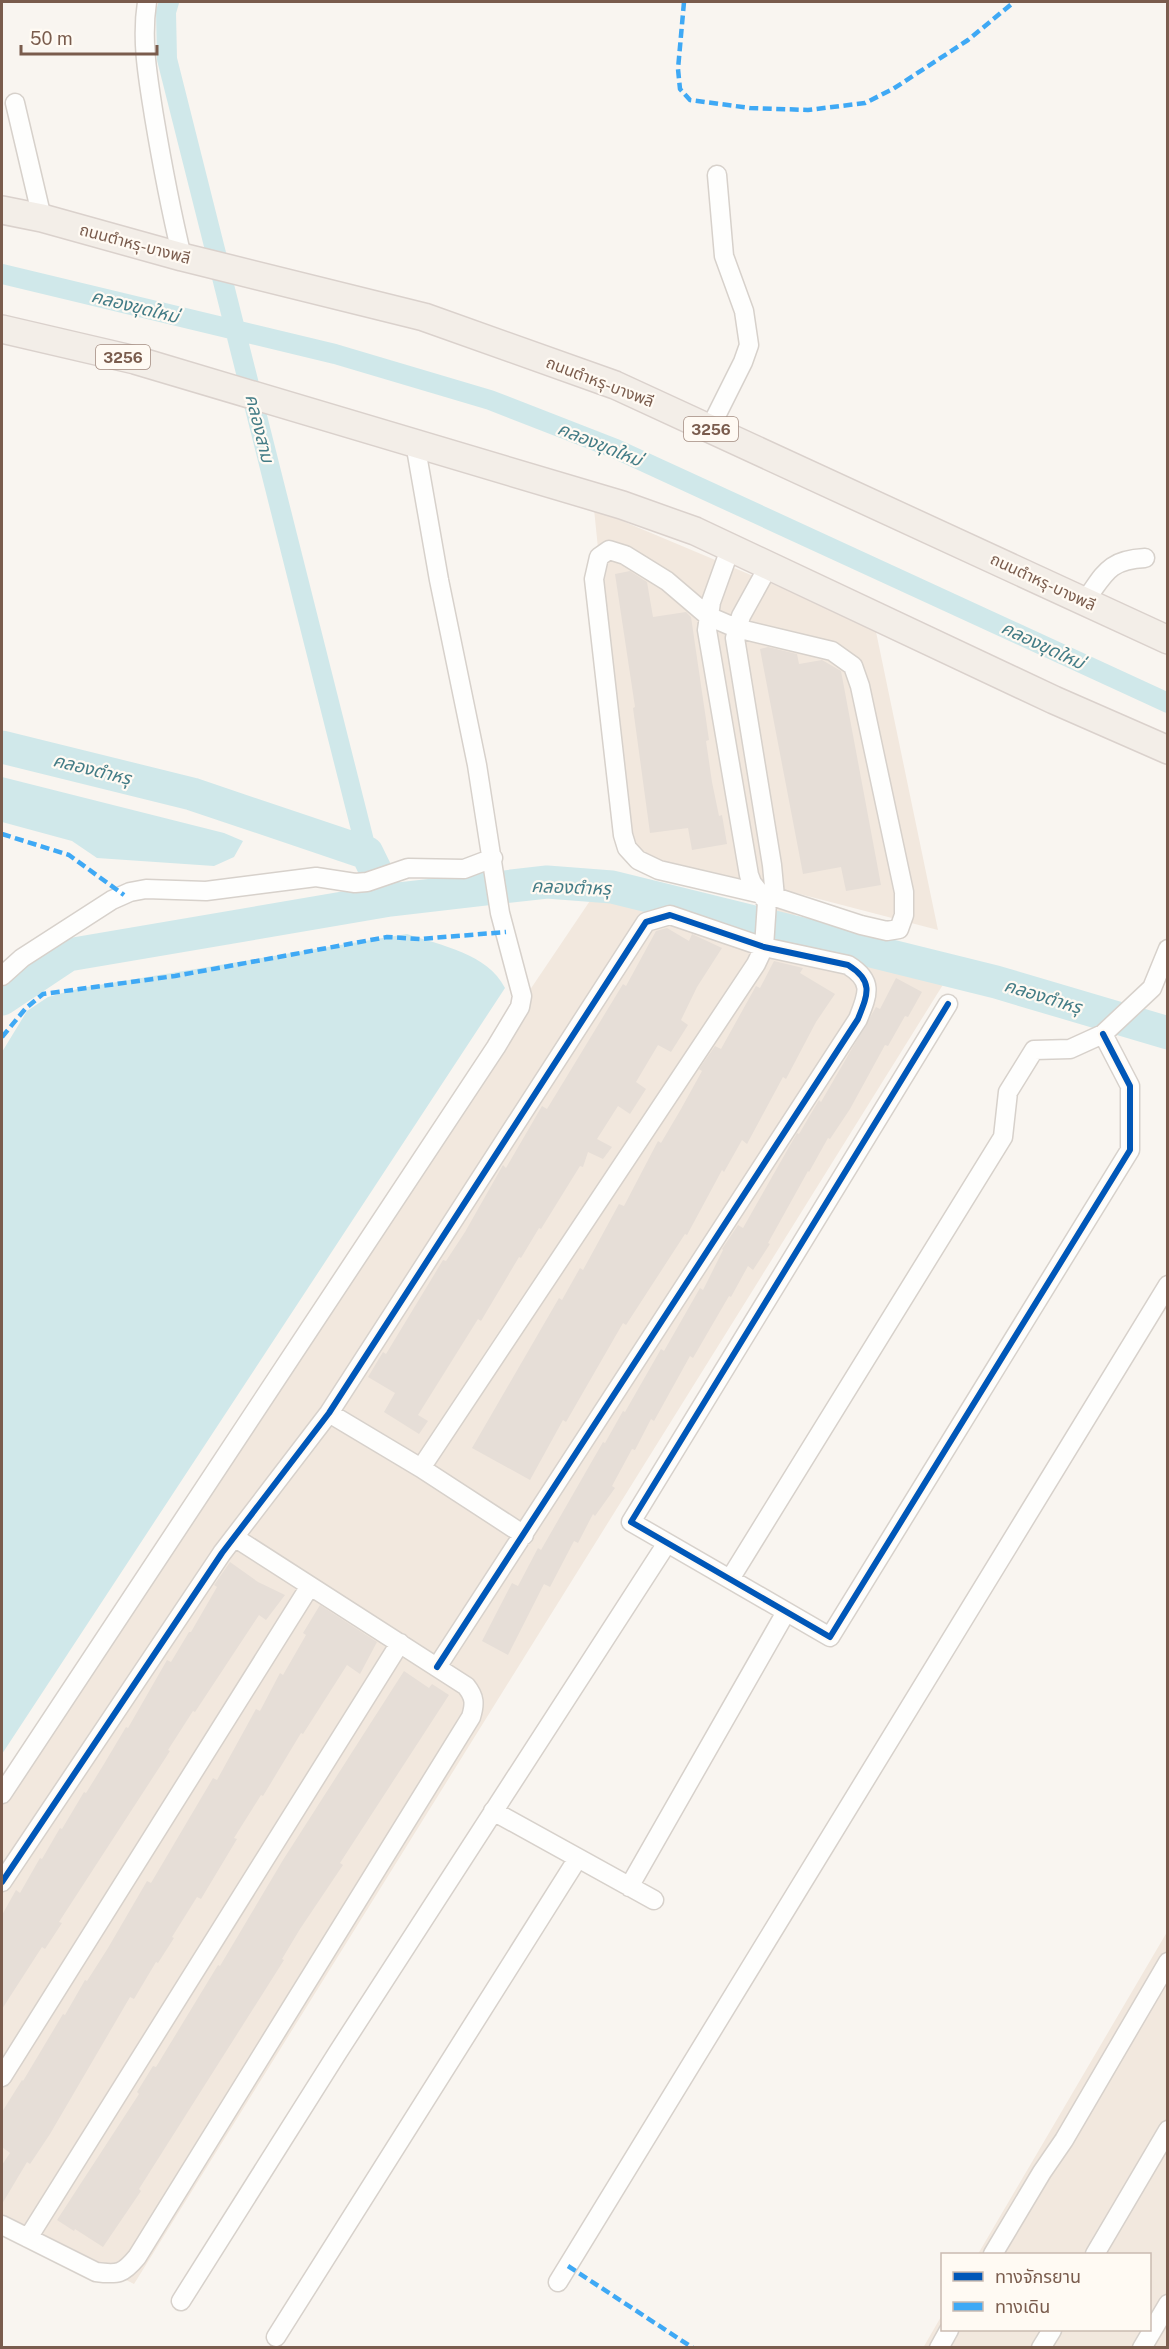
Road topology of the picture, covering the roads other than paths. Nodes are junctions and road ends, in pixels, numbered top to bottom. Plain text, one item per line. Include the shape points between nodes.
1 (147, 2) edge
2 (15, 103) dead end
3 (717, 175) dead end
4 (2, 210) edge
5 (42, 218) junction
6 (182, 258) junction
7 (2, 329) edge
8 (710, 428) junction
9 (415, 443) junction
10 (730, 549) junction
11 (1145, 558) dead end
12 (768, 567) junction
13 (1084, 602) junction
14 (708, 616) junction
15 (736, 628) junction
16 (1167, 640) edge
17 (1167, 750) edge
18 (493, 858) junction
19 (767, 900) junction
20 (765, 939) junction
21 (1167, 949) edge
22 (2, 976) edge
23 (948, 1004) dead end
24 (1103, 1034) junction
25 (1167, 1285) edge
26 (329, 1413) junction
27 (421, 1468) junction
28 (524, 1535) junction
29 (234, 1537) junction
30 (666, 1543) junction
31 (730, 1580) junction
32 (310, 1586) junction
33 (786, 1612) junction
34 (399, 1643) junction
35 (437, 1667) junction
36 (2, 1794) edge
37 (493, 1811) junction
38 (578, 1858) junction
39 (2, 1882) edge
40 (629, 1887) junction
41 (654, 1900) dead end
42 (1167, 1962) edge
43 (2, 2077) edge
44 (1167, 2130) edge
45 (2, 2225) edge
46 (28, 2238) junction
47 (994, 2253) edge
48 (1096, 2253) edge
49 (558, 2282) dead end
50 (181, 2301) dead end
51 (1167, 2304) edge
52 (948, 2331) edge
53 (1051, 2331) edge
54 (276, 2337) dead end
55 (939, 2348) edge
56 (1041, 2348) edge
57 (1142, 2348) edge

1 - 6 street via 143,37 146,63 166,192
2 - 5 street
3 - 8 street via 724,256 744,311 748,345
4 - 5 main road, ถนนตำหรุ-บางพลี / 3256
5 - 6 main road, ถนนตำหรุ-บางพลี / 3256
6 - 8 main road, ถนนตำหรุ-บางพลี / 3256 via 424,317 615,384
7 - 9 main road, 3256 via 135,360
8 - 13 main road, ถนนตำหรุ-บางพลี / 3256
9 - 10 main road, 3256 via 622,505 694,531
9 - 18 street
10 - 12 main road, 3256
10 - 14 street
11 - 13 street via 1117,562
12 - 15 street
12 - 17 main road, 3256
13 - 16 main road, ถนนตำหรุ-บางพลี / 3256
14 - 15 street
14 - 19 street via 706,630 749,875
14 - 19 street via 667,581 625,555 609,550 599,557 594,579 623,835 627,848 638,860 659,870
15 - 19 street
15 - 19 street via 832,651 853,666 904,892 904,915 899,929 887,931
18 - 22 street via 464,869 408,868 367,882 316,877 206,891 130,892 22,958
18 - 36 street via 498,899 522,996 520,1007
19 - 20 street
20 - 26 street via 670,915 646,922
20 - 27 street via 756,964
20 - 28 street via 848,965 865,981 868,994 858,1018
21 - 24 street via 1152,988
23 - 30 street via 631,1522
24 - 31 street via 1070,1049 1034,1050 1008,1092 1003,1137
24 - 33 street via 1130,1086 1130,1150 830,1638
25 - 49 street
26 - 27 street
26 - 29 street
27 - 28 street
28 - 35 street
29 - 32 street
29 - 39 street
30 - 31 street
30 - 37 street
31 - 33 street
32 - 34 street
32 - 43 street
33 - 40 street
34 - 35 street
34 - 46 street
35 - 46 street via 473,1695 471,1717 137,2257 125,2271 96,2272
37 - 38 street
37 - 50 street
38 - 40 street
38 - 54 street
40 - 41 street
42 - 47 street
44 - 48 street
45 - 46 street
51 - 57 street
52 - 55 street
53 - 56 street

